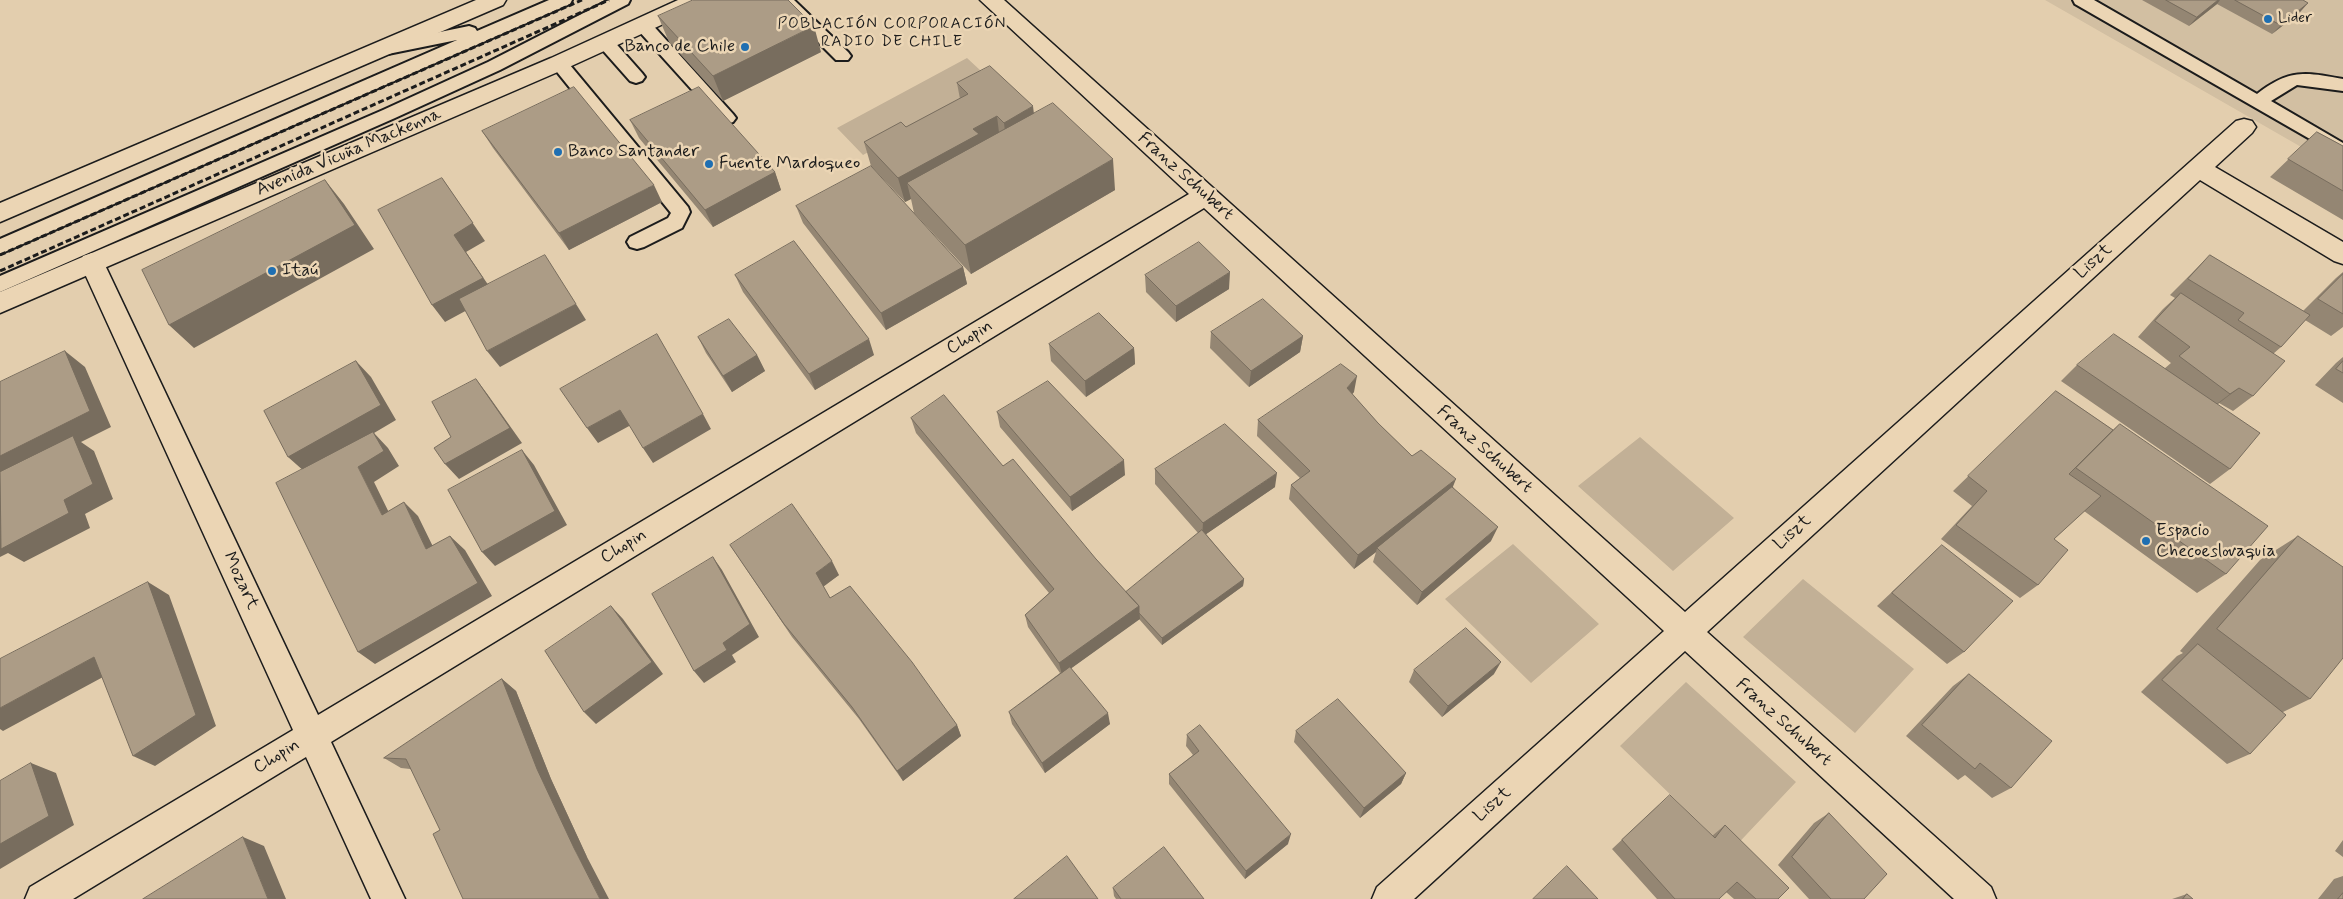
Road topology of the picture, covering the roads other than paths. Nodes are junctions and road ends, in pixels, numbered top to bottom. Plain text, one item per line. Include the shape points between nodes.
1 (495, 0) edge
2 (564, 0) edge
3 (622, 0) edge
4 (697, 0) edge
5 (784, 0) edge
6 (991, 0) edge
7 (2081, 0) edge
8 (511, 23) junction
9 (643, 25) junction
10 (605, 42) junction
11 (377, 51) junction
12 (842, 56) dead end
13 (559, 63) junction
14 (636, 77) dead end
15 (2343, 85) edge
16 (2258, 102) junction
17 (728, 118) edge
18 (2244, 127) dead end
19 (2343, 151) edge
20 (2199, 168) junction
21 (1205, 196) junction
22 (0, 214) edge
23 (637, 242) dead end
24 (0, 247) edge
25 (2343, 254) edge
26 (92, 263) junction
27 (0, 284) edge
28 (0, 303) edge
29 (1684, 633) junction
30 (312, 736) junction
31 (42, 899) edge
32 (388, 899) edge
33 (1389, 899) edge
34 (1978, 899) edge

1 - 11 street
2 - 8 lane
3 - 27 lane via 494,66 389,114
4 - 9 street, Avenida Vicuña Mackenna
5 - 12 lane
6 - 21 street, Franz Schubert
7 - 16 lane
8 - 11 lane
8 - 24 lane
9 - 10 street, Avenida Vicuña Mackenna
9 - 17 lane
10 - 13 street, Avenida Vicuña Mackenna
10 - 14 lane
11 - 22 street
13 - 23 lane via 681,212 675,223
13 - 26 street, Avenida Vicuña Mackenna
15 - 16 lane via 2293,78
16 - 19 lane
18 - 20 street, Liszt
20 - 25 street
20 - 29 street, Liszt
21 - 29 street, Franz Schubert
21 - 30 street, Chopin
26 - 28 street, Avenida Vicuña Mackenna
26 - 30 street, Mozart
29 - 33 street, Liszt
29 - 34 street, Franz Schubert
30 - 31 street, Chopin
30 - 32 street, Mozart

